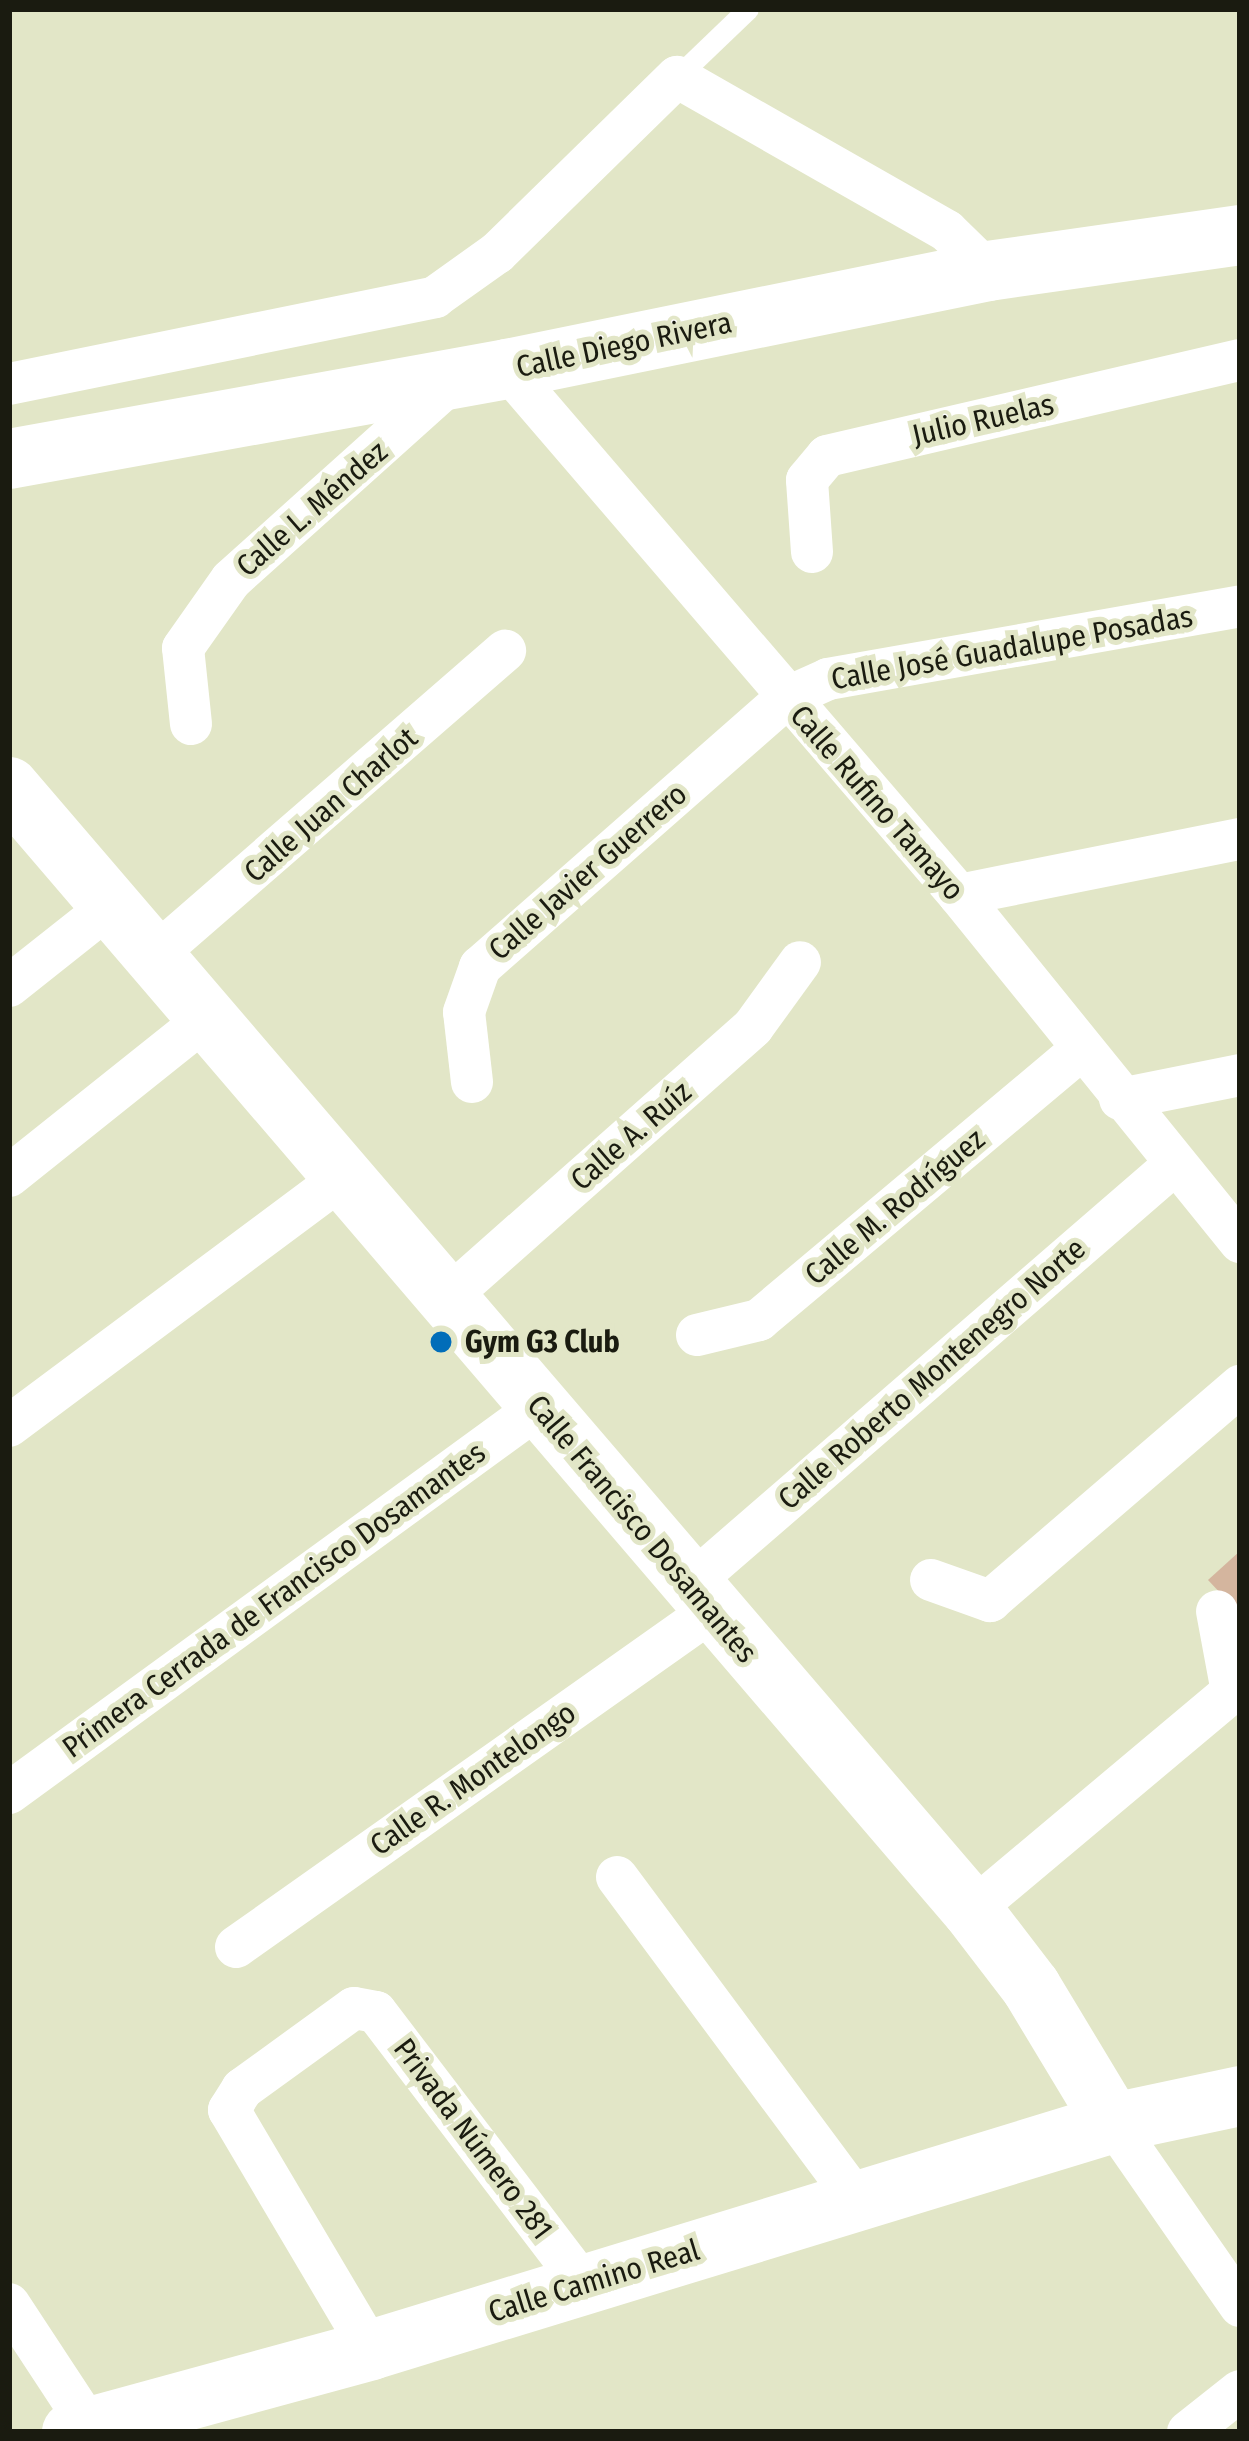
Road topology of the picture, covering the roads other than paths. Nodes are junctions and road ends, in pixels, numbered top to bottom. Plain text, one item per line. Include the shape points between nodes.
1 (748, 9) edge
2 (677, 77) junction
3 (1240, 235) edge
4 (988, 271) junction
5 (1240, 360) edge
6 (482, 374) junction
7 (9, 384) edge
8 (9, 458) edge
9 (812, 552) dead end
10 (1240, 606) edge
11 (505, 651) dead end
12 (786, 698) junction
13 (190, 724) dead end
14 (9, 787) edge
15 (1240, 839) edge
16 (958, 895) junction
17 (110, 906) junction
18 (155, 956) junction
19 (800, 962) dead end
20 (9, 986) edge
21 (208, 1017) junction
22 (1078, 1052) junction
23 (1240, 1075) edge
24 (472, 1082) dead end
25 (1120, 1100) junction
26 (1175, 1163) junction
27 (9, 1176) edge
28 (343, 1177) junction
29 (1240, 1242) edge
30 (448, 1298) junction
31 (697, 1334) dead end
32 (1240, 1386) edge
33 (539, 1406) junction
34 (9, 1426) edge
35 (931, 1580) dead end
36 (700, 1598) junction
37 (1217, 1611) dead end
38 (9, 1792) edge
39 (616, 1877) dead end
40 (972, 1910) junction
41 (236, 1947) dead end
42 (1240, 2096) edge
43 (1113, 2123) junction
44 (845, 2181) junction
45 (584, 2285) junction
46 (9, 2304) edge
47 (1240, 2306) edge
48 (371, 2350) junction
49 (1240, 2391) edge
50 (81, 2429) edge
51 (1188, 2432) edge

1 - 2 lane
2 - 4 street via 947,231
2 - 7 street via 497,253 435,297
3 - 4 street, Calle Diego Rivera
4 - 6 street, Calle Diego Rivera
5 - 9 street, Julio Ruelas via 827,456 807,480
6 - 8 street, Calle Diego Rivera
6 - 12 street, Calle Rufino Tamayo
6 - 13 street, Calle L. Méndez via 231,580 183,648
10 - 12 street, Calle José Guadalupe Posadas via 827,679
11 - 18 street, Calle Juan Charlot
12 - 16 street, Calle Rufino Tamayo
12 - 24 street, Calle Javier Guerrero via 480,967 464,1012
14 - 17 street, Calle Francisco Dosamantes
15 - 16 street
16 - 22 street, Calle Rufino Tamayo
17 - 18 street, Calle Francisco Dosamantes
17 - 20 street
18 - 21 street, Calle Francisco Dosamantes
19 - 30 street, Calle A. Ruíz via 753,1028
21 - 27 street
21 - 28 street, Calle Francisco Dosamantes
22 - 25 street, Calle Rufino Tamayo
22 - 31 street, Calle M. Rodríguez via 759,1320
23 - 25 street
25 - 26 street, Calle Rufino Tamayo
26 - 29 street, Calle Rufino Tamayo
26 - 36 street, Calle Roberto Montenegro Norte
28 - 30 street, Calle Francisco Dosamantes
28 - 34 street
30 - 33 street, Calle Francisco Dosamantes
32 - 35 street via 990,1600
33 - 36 street, Calle Francisco Dosamantes
33 - 38 street, Primera Cerrada de Francisco Dosamantes
36 - 40 street, Calle Francisco Dosamantes
36 - 41 street, Calle R. Montelongo
37 - 40 street via 1232,1692
39 - 44 street
40 - 43 street, Calle Francisco Dosamantes
42 - 43 street, Calle Camino Real
43 - 44 street, Calle Camino Real
43 - 47 street
44 - 45 street, Calle Camino Real
45 - 48 street, Calle Camino Real
45 - 48 street, Privada Número 281 via 376,2012 354,2008 242,2089 229,2110
46 - 50 street
48 - 50 street, Calle Camino Real
49 - 51 street

